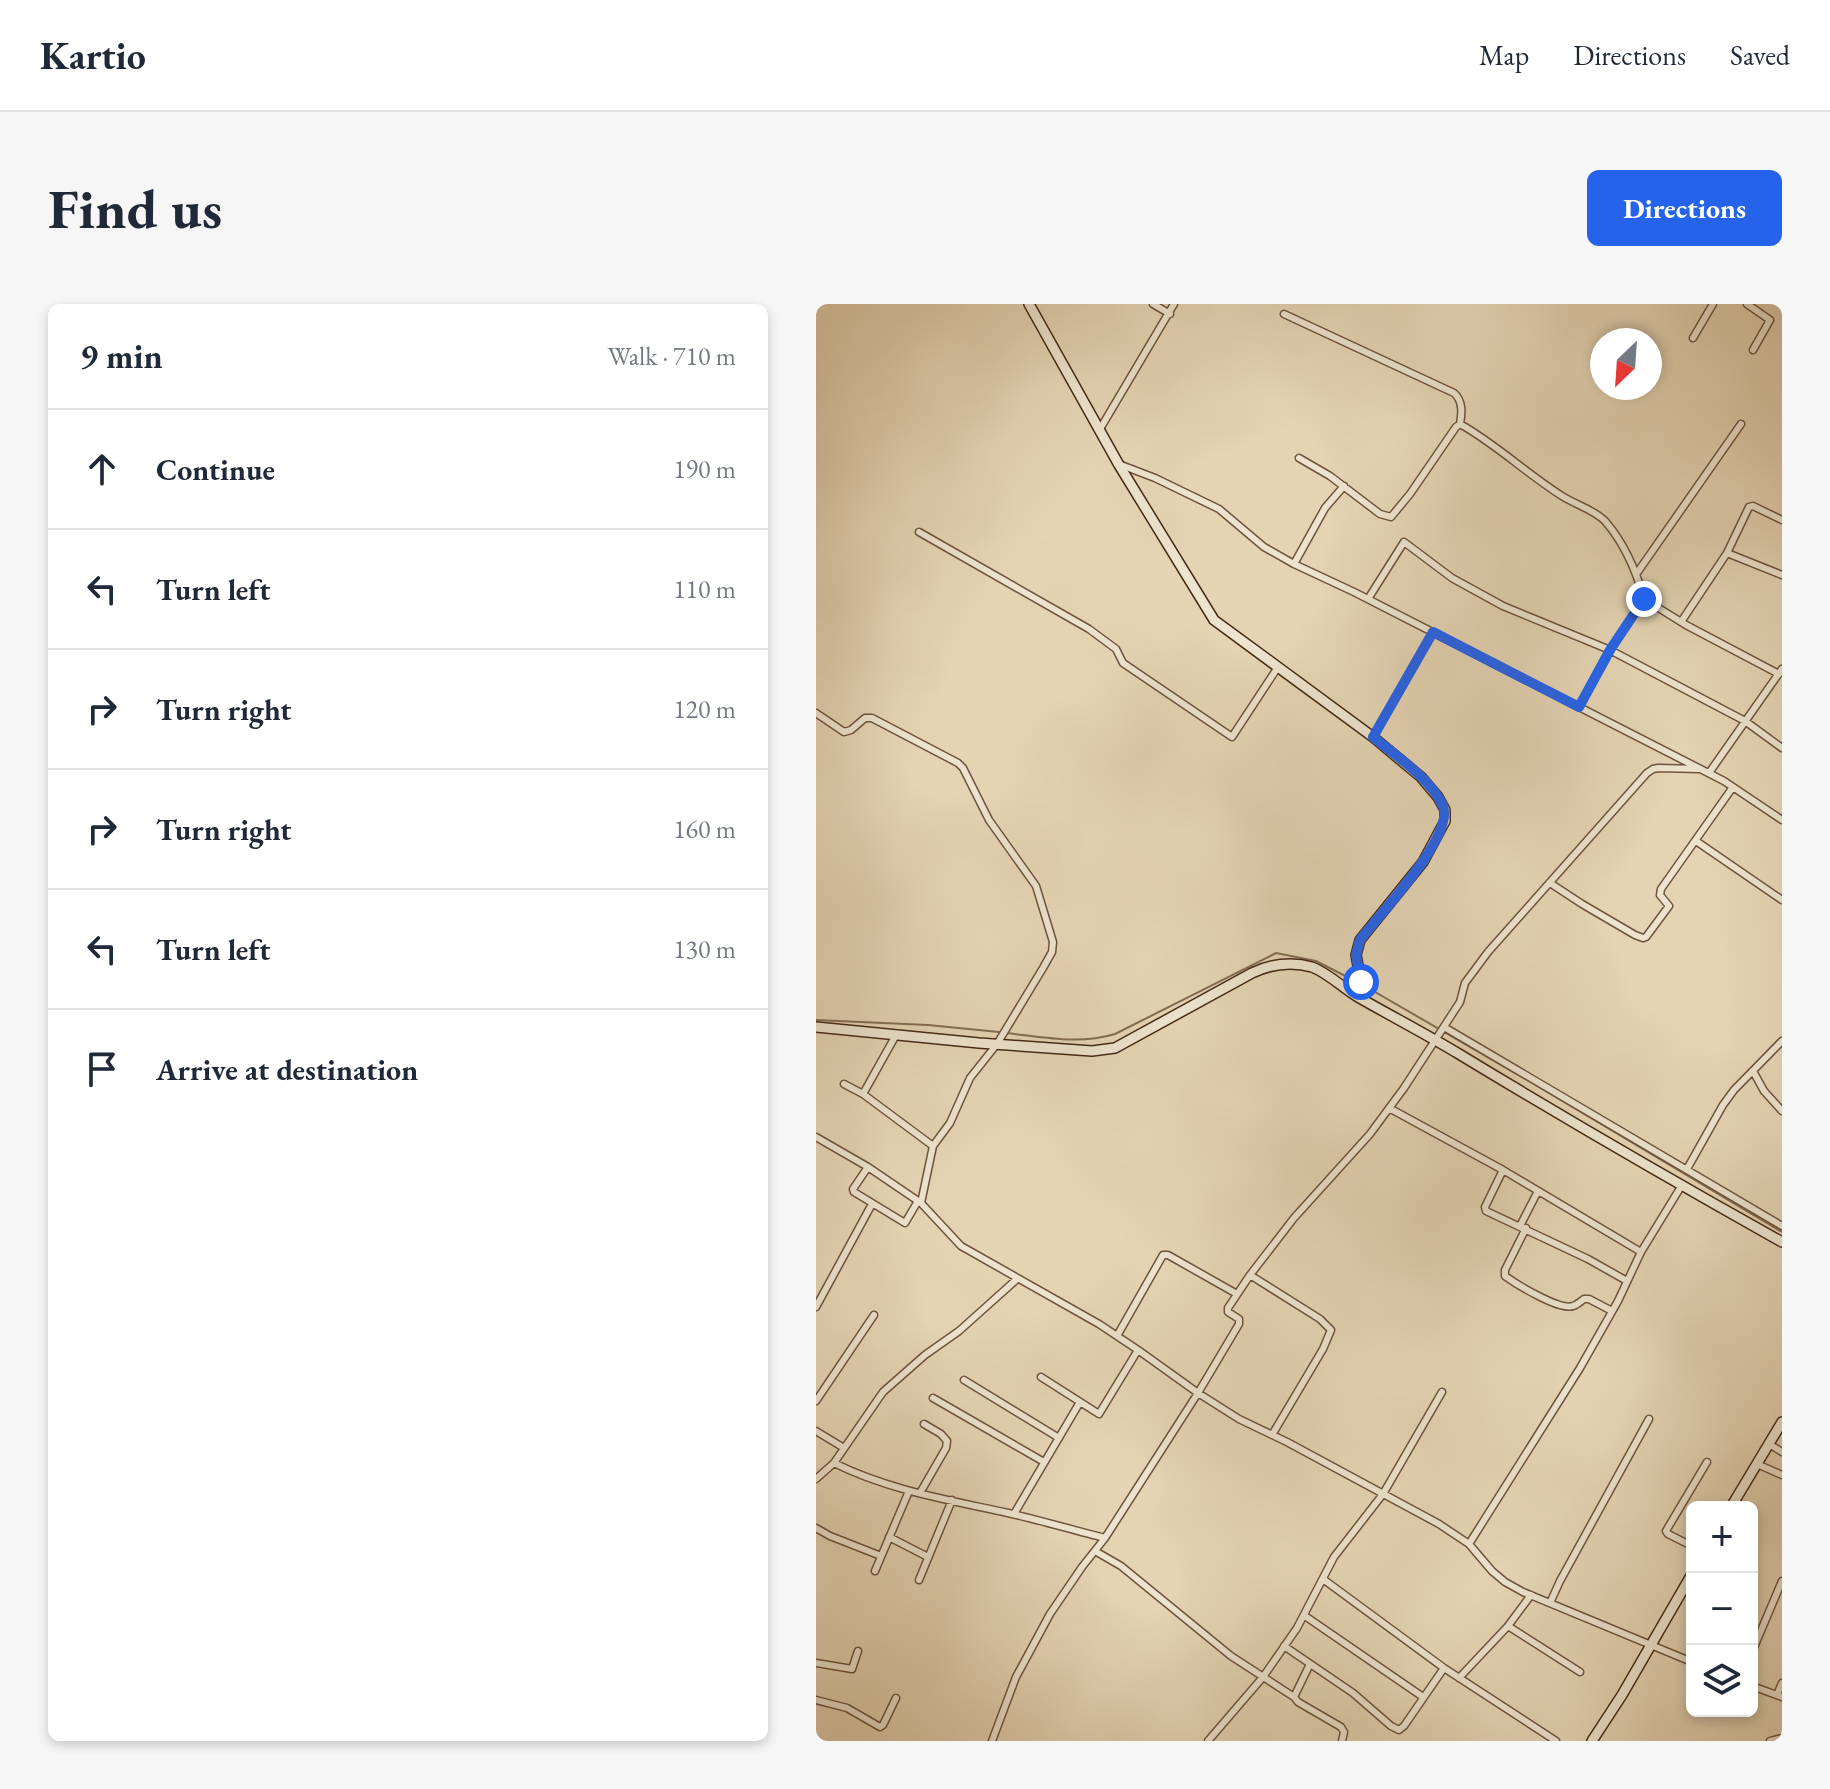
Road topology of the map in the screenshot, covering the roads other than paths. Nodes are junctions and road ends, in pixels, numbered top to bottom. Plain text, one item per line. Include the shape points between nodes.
1 (1029, 304) edge
2 (1153, 304) edge
3 (1174, 304) edge
4 (1713, 304) edge
5 (1747, 304) edge
6 (1170, 314) junction
7 (1284, 314) dead end
8 (1693, 338) dead end
9 (1753, 350) dead end
10 (1460, 424) junction
11 (1741, 424) dead end
12 (1100, 429) junction
13 (1299, 458) dead end
14 (1119, 465) junction
15 (1344, 486) junction
16 (1782, 520) edge
17 (919, 532) dead end
18 (1727, 553) junction
19 (1294, 564) junction
20 (1637, 573) junction
21 (1781, 574) edge
22 (1368, 599) junction
23 (1644, 599) junction
24 (1681, 622) junction
25 (1433, 632) junction
26 (1610, 650) junction
27 (1278, 667) junction
28 (1780, 671) edge
29 (1579, 707) junction
30 (816, 713) edge
31 (1745, 721) junction
32 (1373, 737) junction
33 (1782, 748) edge
34 (1700, 769) junction
35 (1709, 773) junction
36 (1733, 787) junction
37 (1782, 820) edge
38 (1696, 841) junction
39 (1550, 883) junction
40 (1782, 900) edge
41 (1359, 989) junction
42 (816, 1027) edge
43 (1444, 1028) junction
44 (896, 1035) junction
45 (1001, 1037) junction
46 (1437, 1039) junction
47 (1782, 1041) edge
48 (1753, 1071) junction
49 (844, 1084) dead end
50 (863, 1094) junction
51 (1389, 1108) junction
52 (1782, 1111) edge
53 (816, 1137) edge
54 (933, 1146) junction
55 (868, 1167) junction
56 (1687, 1169) junction
57 (1503, 1170) junction
58 (1682, 1185) junction
59 (1538, 1191) junction
60 (920, 1202) junction
61 (872, 1204) junction
62 (1782, 1226) edge
63 (1523, 1227) junction
64 (1782, 1242) edge
65 (1641, 1252) junction
66 (1250, 1275) junction
67 (1017, 1279) junction
68 (1627, 1281) junction
69 (1237, 1294) junction
70 (816, 1307) edge
71 (1612, 1311) junction
72 (874, 1315) dead end
73 (1117, 1336) junction
74 (1138, 1350) junction
75 (1041, 1377) dead end
76 (964, 1380) dead end
77 (1442, 1392) dead end
78 (1198, 1393) junction
79 (933, 1398) dead end
80 (816, 1401) edge
81 (1080, 1402) junction
82 (1649, 1419) dead end
83 (1782, 1422) edge
84 (924, 1424) dead end
85 (816, 1431) edge
86 (1272, 1435) junction
87 (1059, 1438) junction
88 (1769, 1444) junction
89 (844, 1448) junction
90 (1782, 1452) edge
91 (1044, 1462) junction
92 (1707, 1462) dead end
93 (834, 1463) junction
94 (1757, 1464) junction
95 (1782, 1475) edge
96 (816, 1479) edge
97 (909, 1491) junction
98 (920, 1493) junction
99 (1383, 1494) junction
100 (952, 1500) junction
101 (1735, 1501) edge
102 (1014, 1514) junction
103 (816, 1528) edge
104 (889, 1537) junction
105 (1105, 1538) junction
106 (1686, 1543) edge
107 (1469, 1544) junction
108 (1095, 1551) junction
109 (881, 1556) junction
110 (928, 1557) junction
111 (875, 1571) dead end
112 (1323, 1579) junction
113 (919, 1580) dead end
114 (1782, 1581) edge
115 (1686, 1584) edge
116 (1531, 1595) junction
117 (1550, 1603) junction
118 (1305, 1616) junction
119 (1508, 1626) junction
120 (1651, 1645) junction
121 (1755, 1645) edge
122 (1284, 1646) junction
123 (858, 1651) dead end
124 (1686, 1660) edge
125 (816, 1663) edge
126 (1310, 1664) junction
127 (1444, 1668) junction
128 (1580, 1672) dead end
129 (1263, 1677) junction
130 (1459, 1678) junction
131 (1782, 1683) edge
132 (1758, 1688) edge
133 (1779, 1696) edge
134 (1294, 1697) junction
135 (1423, 1697) junction
136 (896, 1698) dead end
137 (816, 1700) edge
138 (1782, 1738) edge
139 (992, 1741) edge
140 (1208, 1741) edge
141 (1342, 1741) edge
142 (1556, 1741) edge
143 (1592, 1741) edge
144 (1770, 1741) edge

1 - 12 street
2 - 6 street
3 - 6 street
4 - 8 street
5 - 9 street via 1770,321
6 - 12 street
7 - 10 street via 1454,393 1460,399
10 - 15 street via 1391,517
10 - 20 street via 1564,498 1602,518
11 - 20 street
12 - 14 street
13 - 15 street
14 - 19 street via 1219,509 1254,540
14 - 27 street via 1214,620
15 - 19 street via 1325,508
16 - 18 street via 1749,507
17 - 27 street via 1089,629 1116,649 1123,663 1232,737
18 - 21 street
18 - 24 street
19 - 22 street
20 - 23 street
22 - 25 street
22 - 26 street via 1404,542 1452,578 1503,606
23 - 24 street
23 - 26 street
24 - 28 street
25 - 29 street
25 - 32 street
26 - 29 street
26 - 31 street
27 - 32 street
28 - 31 street
29 - 34 street
30 - 45 street via 844,732 872,718 958,763 989,820 1036,886 1053,949
31 - 33 street
31 - 35 street
32 - 41 street via 1421,777 1438,797 1445,821 1423,862 1360,940
34 - 35 street
34 - 39 street via 1650,770
35 - 36 street
36 - 37 street
36 - 38 street
38 - 39 street via 1661,889 1667,911 1643,938
38 - 40 street
39 - 43 street via 1465,983
41 - 45 street via 1315,968 1284,964 1252,973 1115,1048 1092,1051
41 - 46 street
42 - 44 street
43 - 46 street
43 - 56 street
44 - 45 street
44 - 50 street
45 - 54 street via 970,1078
46 - 51 street
46 - 58 street
47 - 48 street
48 - 52 street
48 - 56 street via 1723,1105
49 - 50 street
50 - 54 street
51 - 57 street
51 - 66 street
53 - 55 street
54 - 60 street
55 - 60 street
55 - 61 street via 853,1190
56 - 62 street
57 - 59 street
57 - 63 street via 1485,1209
58 - 64 street
58 - 65 street
59 - 63 street
59 - 65 street
60 - 61 street via 905,1223
60 - 67 street via 961,1246
61 - 70 street
63 - 68 street
63 - 71 street via 1505,1276 1564,1306 1584,1299
65 - 68 street
66 - 69 street
66 - 86 street via 1331,1330
67 - 73 street
67 - 89 street via 883,1392
68 - 71 street
69 - 73 street via 1165,1254
69 - 78 street via 1227,1310 1239,1324
71 - 107 street
72 - 80 street
73 - 74 street
74 - 78 street
74 - 81 street via 1099,1414
75 - 81 street
76 - 87 street
77 - 99 street
78 - 86 street
78 - 105 street
79 - 91 street
81 - 87 street
82 - 117 street
83 - 88 street
84 - 98 street via 947,1441
85 - 89 street
86 - 99 street
87 - 91 street
88 - 90 street
88 - 94 street
89 - 93 street
91 - 102 street
92 - 106 street via 1666,1529
93 - 96 street
93 - 97 street
94 - 95 street
94 - 101 street
97 - 98 street
97 - 104 street
98 - 100 street
99 - 107 street
99 - 112 street via 1341,1546
100 - 102 street
100 - 110 street
102 - 105 street
103 - 109 street
104 - 109 street
104 - 110 street
105 - 108 street
107 - 116 street via 1505,1582
108 - 129 street
108 - 139 street via 1050,1614 1016,1677
109 - 111 street
110 - 113 street
112 - 118 street
112 - 127 street
114 - 121 street
115 - 120 street
116 - 117 street
116 - 119 street
117 - 120 street
118 - 122 street
118 - 135 street
119 - 128 street
119 - 130 street
120 - 124 street
120 - 143 street
122 - 126 street
122 - 129 street
123 - 125 street via 852,1669
126 - 134 street
126 - 135 street via 1396,1729 1402,1729
127 - 130 street
127 - 135 street
129 - 134 street
129 - 140 street
130 - 142 street
131 - 133 street
132 - 133 street
134 - 141 street via 1341,1727
136 - 137 street via 880,1727 847,1708
138 - 144 street

